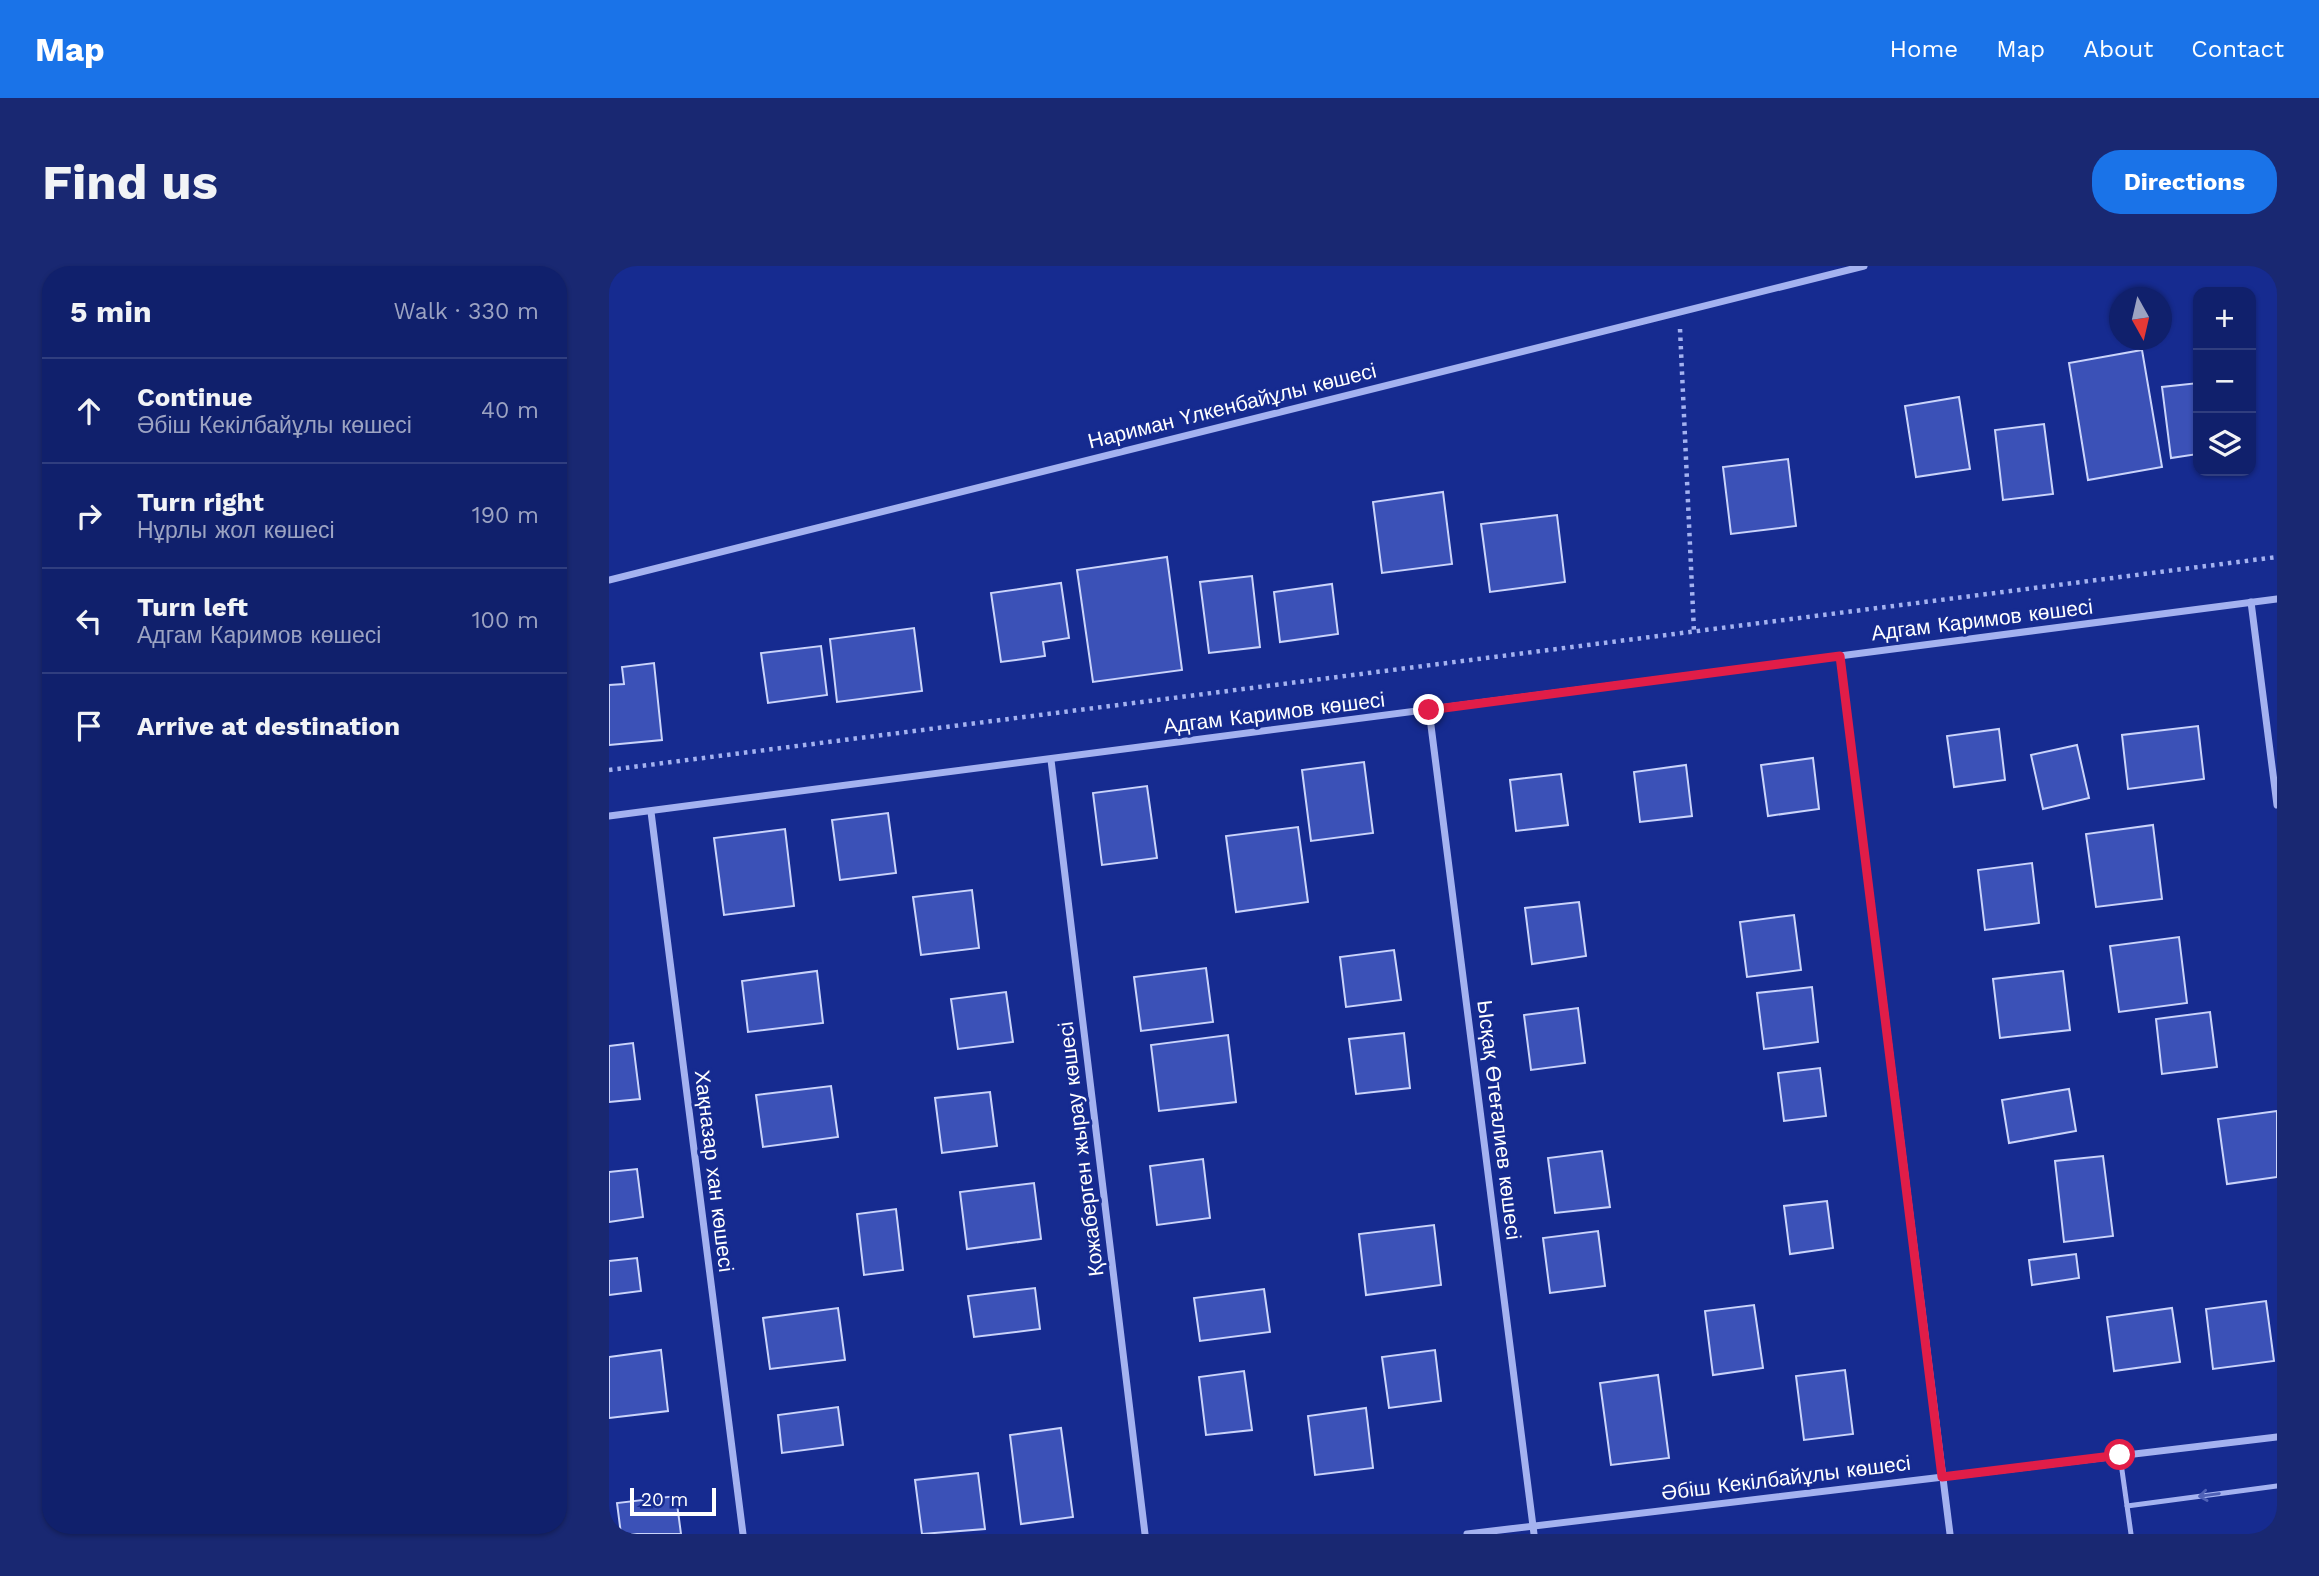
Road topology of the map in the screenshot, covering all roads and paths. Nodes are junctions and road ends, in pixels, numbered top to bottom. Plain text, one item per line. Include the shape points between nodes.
1 (1864, 266) edge
2 (1679, 312) junction
3 (2277, 558) edge
4 (609, 580) edge
5 (2277, 599) edge
6 (2251, 602) junction
7 (1694, 632) junction
8 (1840, 656) junction
9 (1429, 710) junction
10 (1051, 760) junction
11 (609, 770) edge
12 (2277, 805) edge
13 (651, 812) junction
14 (609, 816) edge
15 (2277, 1437) edge
16 (2120, 1455) junction
17 (1942, 1477) junction
18 (2277, 1486) edge
19 (2127, 1506) junction
20 (1533, 1530) edge
21 (743, 1534) edge
22 (1145, 1534) edge
23 (1467, 1534) edge
24 (1949, 1534) edge
25 (2131, 1534) edge

1 - 2 street, Нариман Үлкенбайұлы көшесі
2 - 4 street, Нариман Үлкенбайұлы көшесі
2 - 7 path
3 - 7 path
5 - 6 street, Адгам Каримов көшесі
6 - 8 street, Адгам Каримов көшесі
6 - 12 street
7 - 11 path
8 - 9 street, Адгам Каримов көшесі
8 - 17 street
9 - 10 street, Адгам Каримов көшесі
9 - 20 street, Ысқақ Өтеғалиев көшесі
10 - 13 street, Адгам Каримов көшесі
10 - 22 street, Қожаберген жырау көшесі
13 - 14 street, Адгам Каримов көшесі
13 - 21 street, Хақназар хан көшесі
15 - 16 street, Әбіш Кекілбайұлы көшесі
16 - 17 street, Әбіш Кекілбайұлы көшесі
16 - 19 lane
17 - 20 street, Әбіш Кекілбайұлы көшесі
17 - 24 street
18 -> 19 lane
19 - 25 lane
20 - 23 street, Әбіш Кекілбайұлы көшесі

